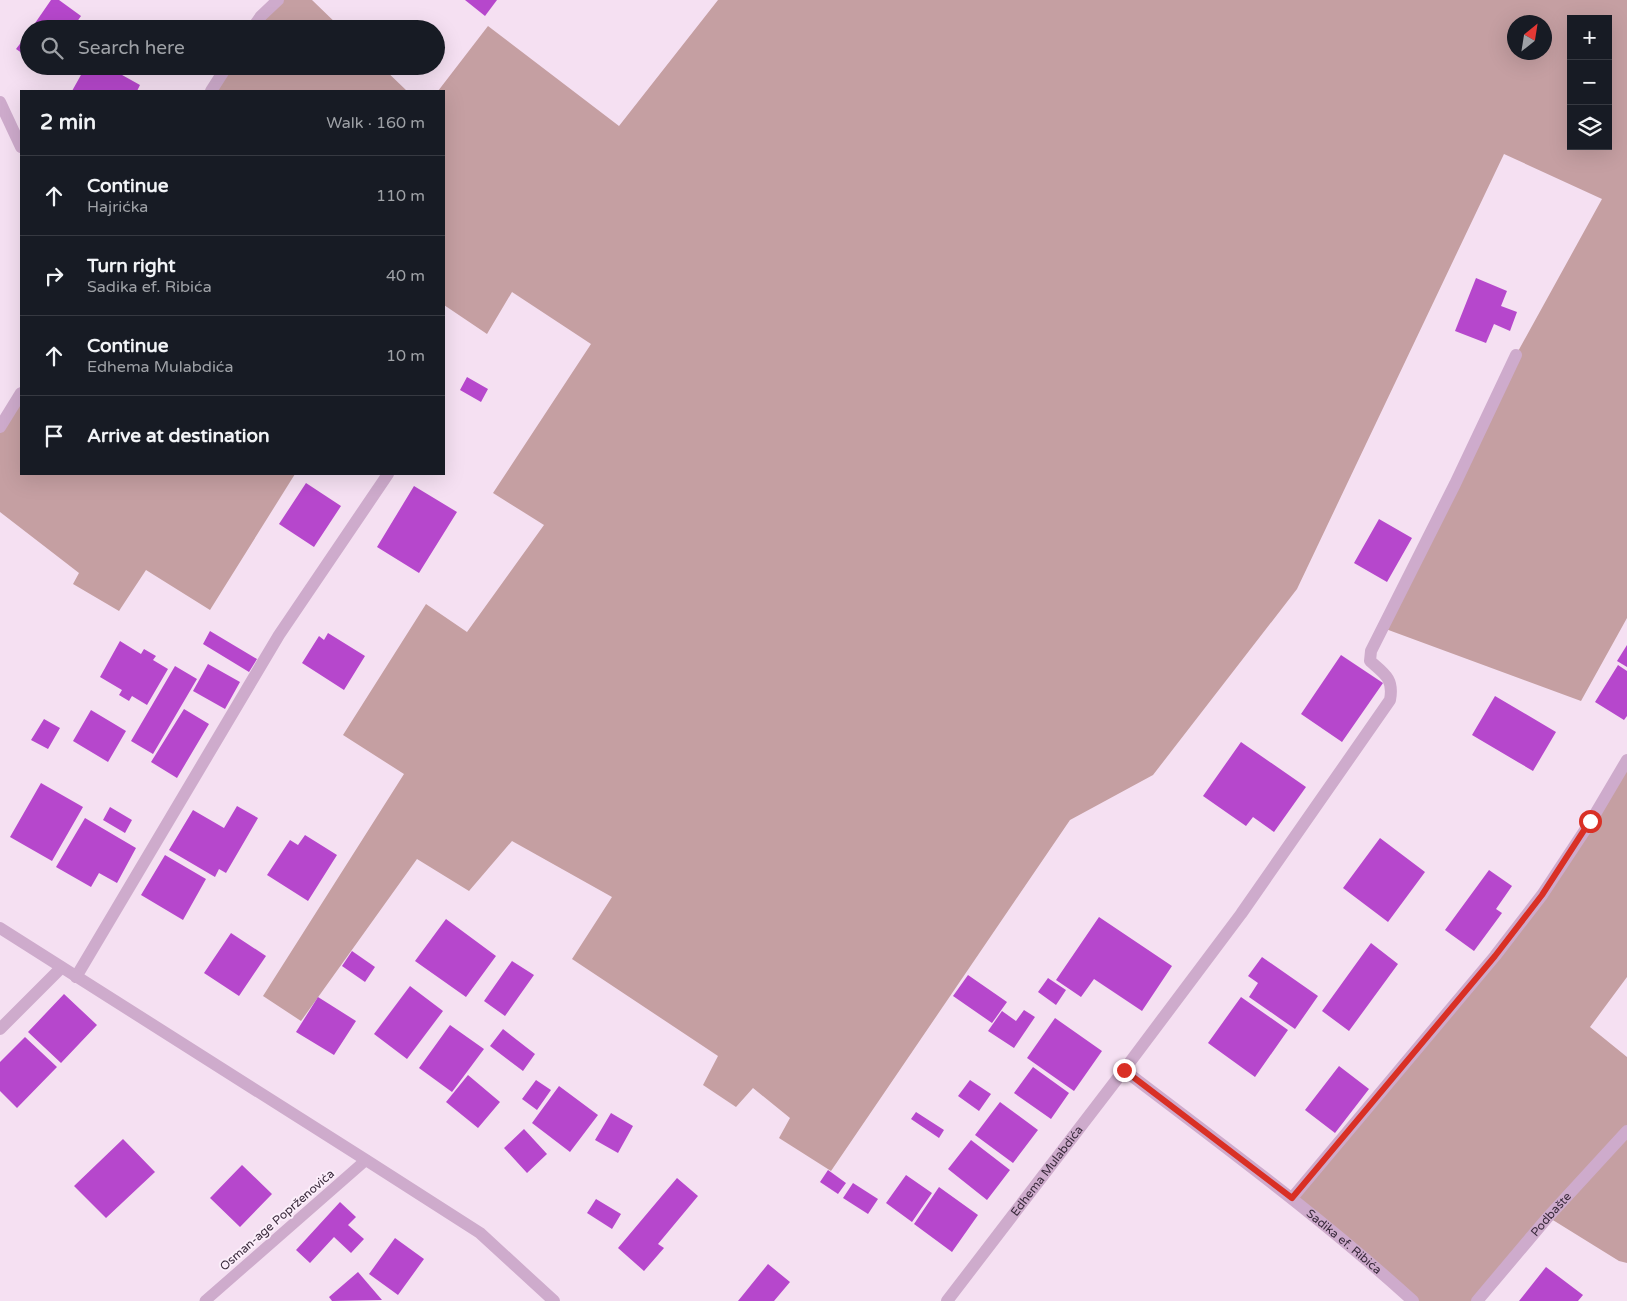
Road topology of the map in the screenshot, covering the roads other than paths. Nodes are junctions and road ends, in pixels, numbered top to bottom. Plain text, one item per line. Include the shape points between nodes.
1 (278, 0) edge
2 (258, 20) edge
3 (221, 75) edge
4 (212, 90) edge
5 (0, 102) edge
6 (20, 145) edge
7 (1516, 355) dead end
8 (20, 395) edge
9 (0, 427) edge
10 (387, 475) edge
11 (1627, 760) edge
12 (0, 928) edge
13 (61, 968) junction
14 (76, 977) junction
15 (0, 1029) edge
16 (1124, 1070) junction
17 (1627, 1131) edge
18 (366, 1160) junction
19 (1292, 1198) junction
20 (205, 1301) edge
21 (554, 1301) edge
22 (947, 1301) edge
23 (1414, 1301) edge
24 (1476, 1301) edge

1 - 2 street
3 - 4 street
5 - 6 street
7 - 16 street, Edhema Mulabdića via 1371,651 1370,661 1390,680 1390,700 1241,914
8 - 9 street
10 - 14 street via 279,635
11 - 19 street via 1542,895 1495,956
12 - 13 street
13 - 14 street
13 - 15 street
14 - 18 street
16 - 19 street, Sadika ef. Ribića
16 - 22 street, Edhema Mulabdića
17 - 24 street, Podbašte
18 - 20 lane, Osman-age Poprženovića
18 - 21 street via 480,1234
19 - 23 street, Sadika ef. Ribića

